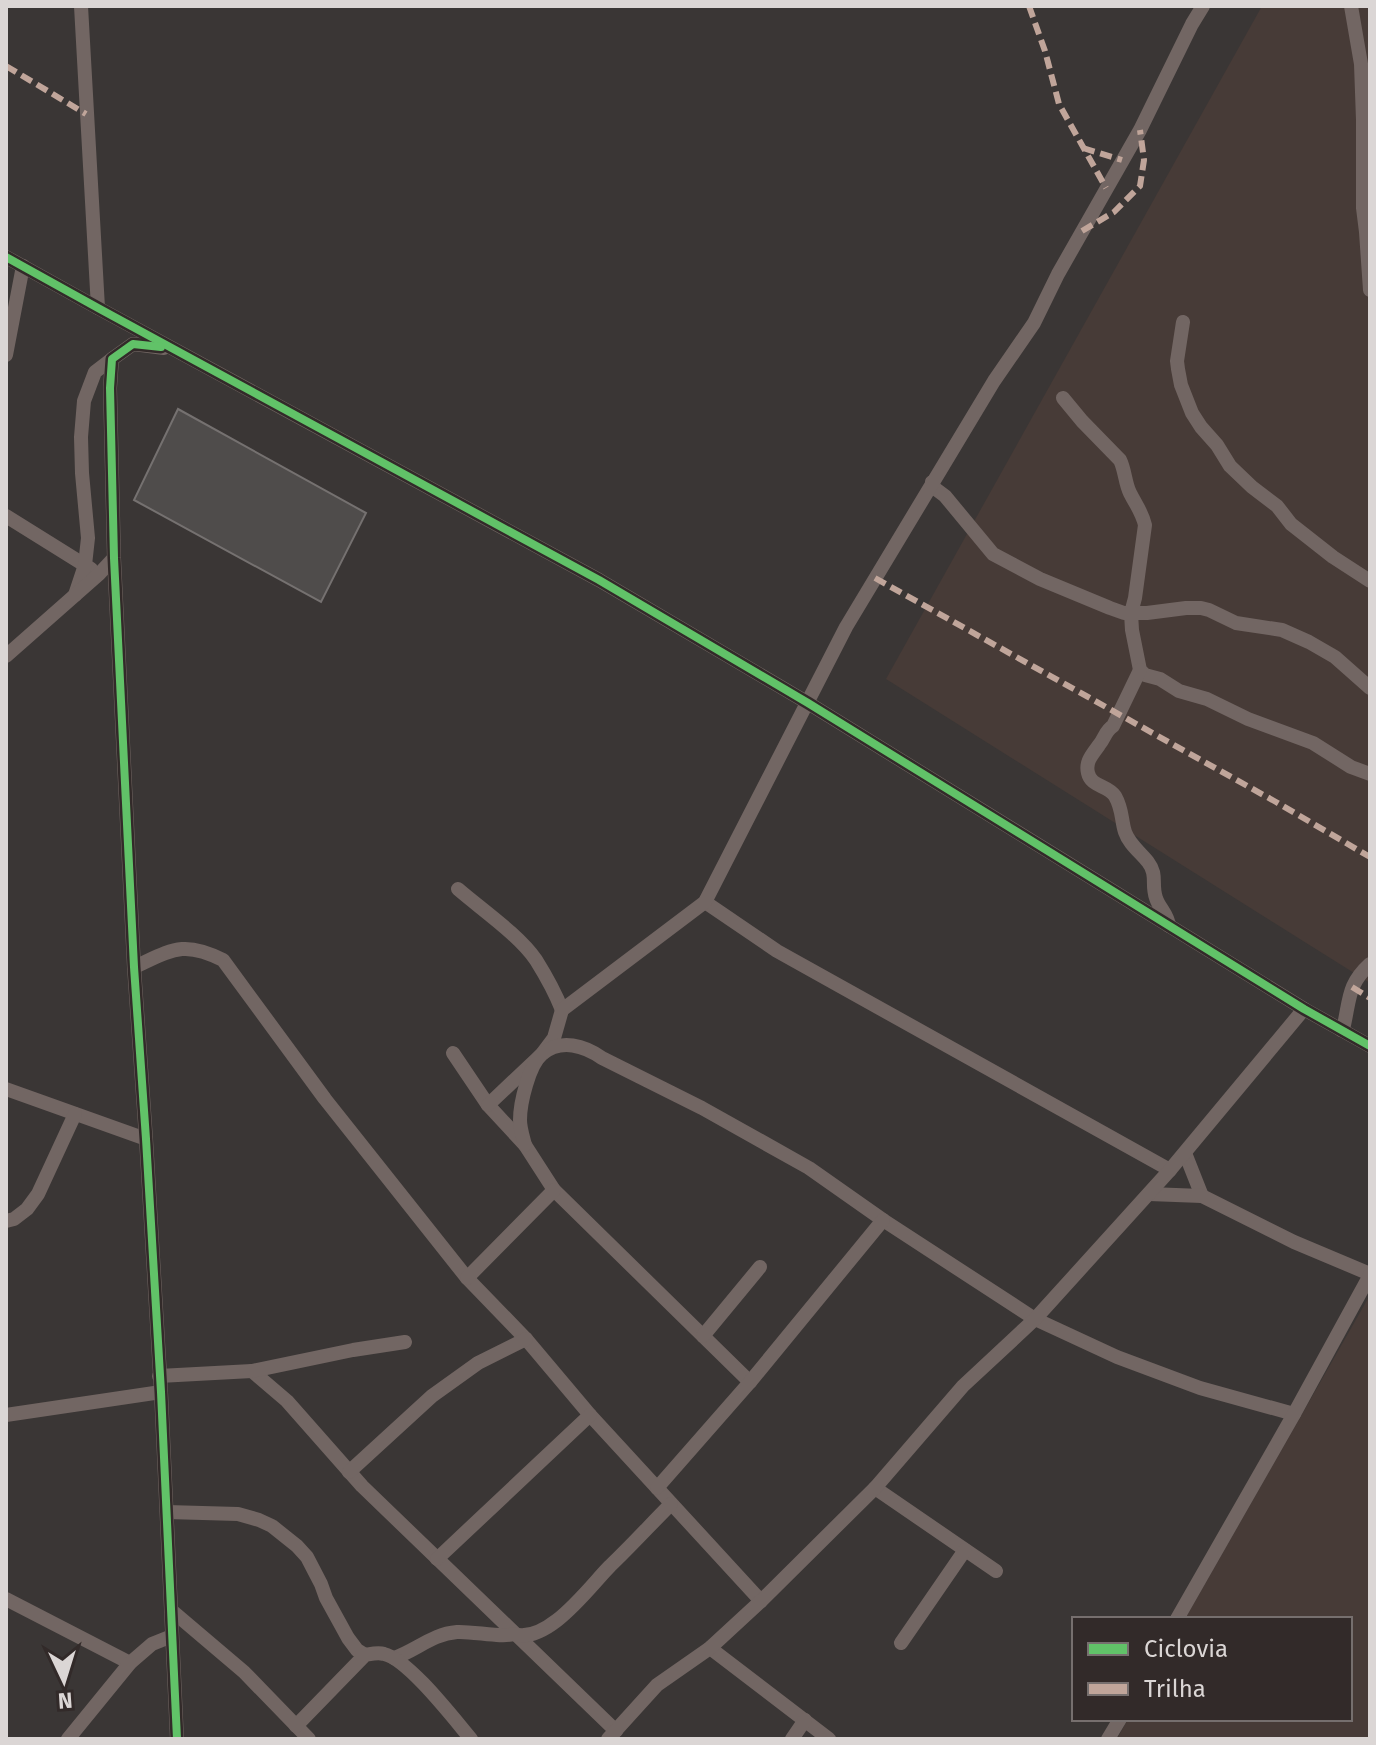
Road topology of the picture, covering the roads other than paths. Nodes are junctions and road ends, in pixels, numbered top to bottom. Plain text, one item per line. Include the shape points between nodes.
1 (81, 6) edge
2 (1203, 6) edge
3 (1351, 6) edge
4 (6, 257) edge
5 (23, 266) junction
6 (1370, 290) edge
7 (98, 308) junction
8 (1183, 322) dead end
9 (173, 348) junction
10 (6, 355) edge
11 (112, 359) junction
12 (1063, 398) dead end
13 (932, 482) junction
14 (6, 516) edge
15 (114, 558) junction
16 (85, 565) junction
17 (99, 574) junction
18 (1370, 581) edge
19 (75, 595) junction
20 (1131, 613) junction
21 (6, 656) edge
22 (1140, 670) junction
23 (1370, 688) edge
24 (808, 703) junction
25 (1370, 774) edge
26 (458, 889) dead end
27 (705, 902) junction
28 (1169, 926) junction
29 (1370, 964) edge
30 (134, 967) junction
31 (1304, 1009) junction
32 (562, 1010) junction
33 (1341, 1030) junction
34 (1370, 1046) edge
35 (453, 1053) dead end
36 (542, 1054) junction
37 (6, 1089) edge
38 (488, 1105) junction
39 (75, 1114) junction
40 (146, 1139) junction
41 (525, 1145) junction
42 (1185, 1153) junction
43 (1170, 1170) junction
44 (554, 1190) junction
45 (1149, 1194) junction
46 (1202, 1196) junction
47 (883, 1220) junction
48 (6, 1221) edge
49 (760, 1267) dead end
50 (1370, 1275) edge
51 (467, 1278) junction
52 (1035, 1319) junction
53 (703, 1336) junction
54 (526, 1339) junction
55 (405, 1342) dead end
56 (252, 1371) junction
57 (159, 1376) junction
58 (750, 1382) junction
59 (161, 1392) junction
60 (1294, 1414) junction
61 (6, 1415) edge
62 (590, 1415) junction
63 (349, 1472) junction
64 (657, 1488) junction
65 (875, 1488) junction
66 (671, 1504) junction
67 (167, 1512) junction
68 (965, 1550) junction
69 (437, 1559) junction
70 (996, 1571) dead end
71 (6, 1599) edge
72 (761, 1601) junction
73 (171, 1610) junction
74 (1178, 1617) edge
75 (513, 1634) junction
76 (172, 1636) junction
77 (901, 1643) dead end
78 (710, 1648) junction
79 (365, 1655) junction
80 (394, 1658) junction
81 (130, 1663) junction
82 (805, 1720) junction
83 (1119, 1721) edge
84 (296, 1726) junction
85 (612, 1735) edge
86 (68, 1739) edge
87 (177, 1739) edge
88 (309, 1739) edge
89 (471, 1739) edge
90 (792, 1739) edge
91 (829, 1739) edge
92 (1108, 1739) edge

1 - 7 street
2 - 13 street via 1034,323
3 - 6 street via 1361,64
4 - 5 street
5 - 7 street
5 - 10 street
7 - 9 street
8 - 18 street via 1178,369 1201,427 1230,466 1291,524
9 - 11 street via 133,344
9 - 24 street via 599,580
11 - 15 street
11 - 16 street via 95,372 84,401
12 - 20 street via 1120,460 1141,510 1145,525
13 - 20 street via 993,554 1047,582
13 - 24 street via 846,627
14 - 16 street
15 - 17 street
15 - 30 street
16 - 17 street
16 - 19 street
17 - 19 street
19 - 21 street
20 - 22 street
20 - 23 street via 1201,608 1236,623 1282,630 1341,661
22 - 25 street via 1179,691 1313,743
22 - 28 street via 1087,770 1095,784 1114,796 1125,834 1154,874 1156,899
24 - 27 street
24 - 28 street
26 - 32 street via 526,947
27 - 32 street
27 - 43 street via 777,951
28 - 31 street
29 - 33 street via 1355,979
30 - 40 street
30 - 51 street via 186,948 223,960
31 - 33 street
31 - 42 street
32 - 36 street via 554,1038
33 - 34 street
35 - 38 street
36 - 38 street
36 - 41 street via 521,1098
36 - 47 street via 572,1045 589,1048 809,1168
37 - 39 street
38 - 41 street
39 - 40 street
39 - 48 street via 38,1194 27,1209
40 - 57 street
41 - 44 street
42 - 43 street
42 - 46 street
43 - 45 street
44 - 51 street
44 - 53 street
45 - 46 street
45 - 52 street
46 - 50 street
47 - 52 street
47 - 58 street
49 - 53 street
50 - 60 street
51 - 54 street
52 - 60 street via 1200,1388
52 - 65 street via 963,1386
53 - 58 street
54 - 62 street
54 - 63 street via 478,1363 432,1396
55 - 56 street
56 - 57 street
56 - 63 street via 287,1401
57 - 59 street
58 - 64 street
59 - 61 street
59 - 67 street
60 - 74 street
62 - 64 street
62 - 69 street
63 - 69 street
64 - 66 street
65 - 68 street
65 - 72 street
66 - 72 street
66 - 75 street via 562,1616 522,1637
67 - 73 street
67 - 79 street via 238,1514 272,1526 307,1557 348,1638
68 - 70 street
68 - 77 street
69 - 75 street
71 - 81 street
72 - 78 street
73 - 76 street
73 - 84 street via 244,1672
75 - 80 street via 453,1632
75 - 85 street
76 - 81 street via 152,1644
76 - 87 street
78 - 82 street
78 - 85 street via 657,1685
79 - 80 street
79 - 84 street
80 - 89 street
81 - 86 street
82 - 90 street
82 - 91 street
83 - 92 street
84 - 88 street

